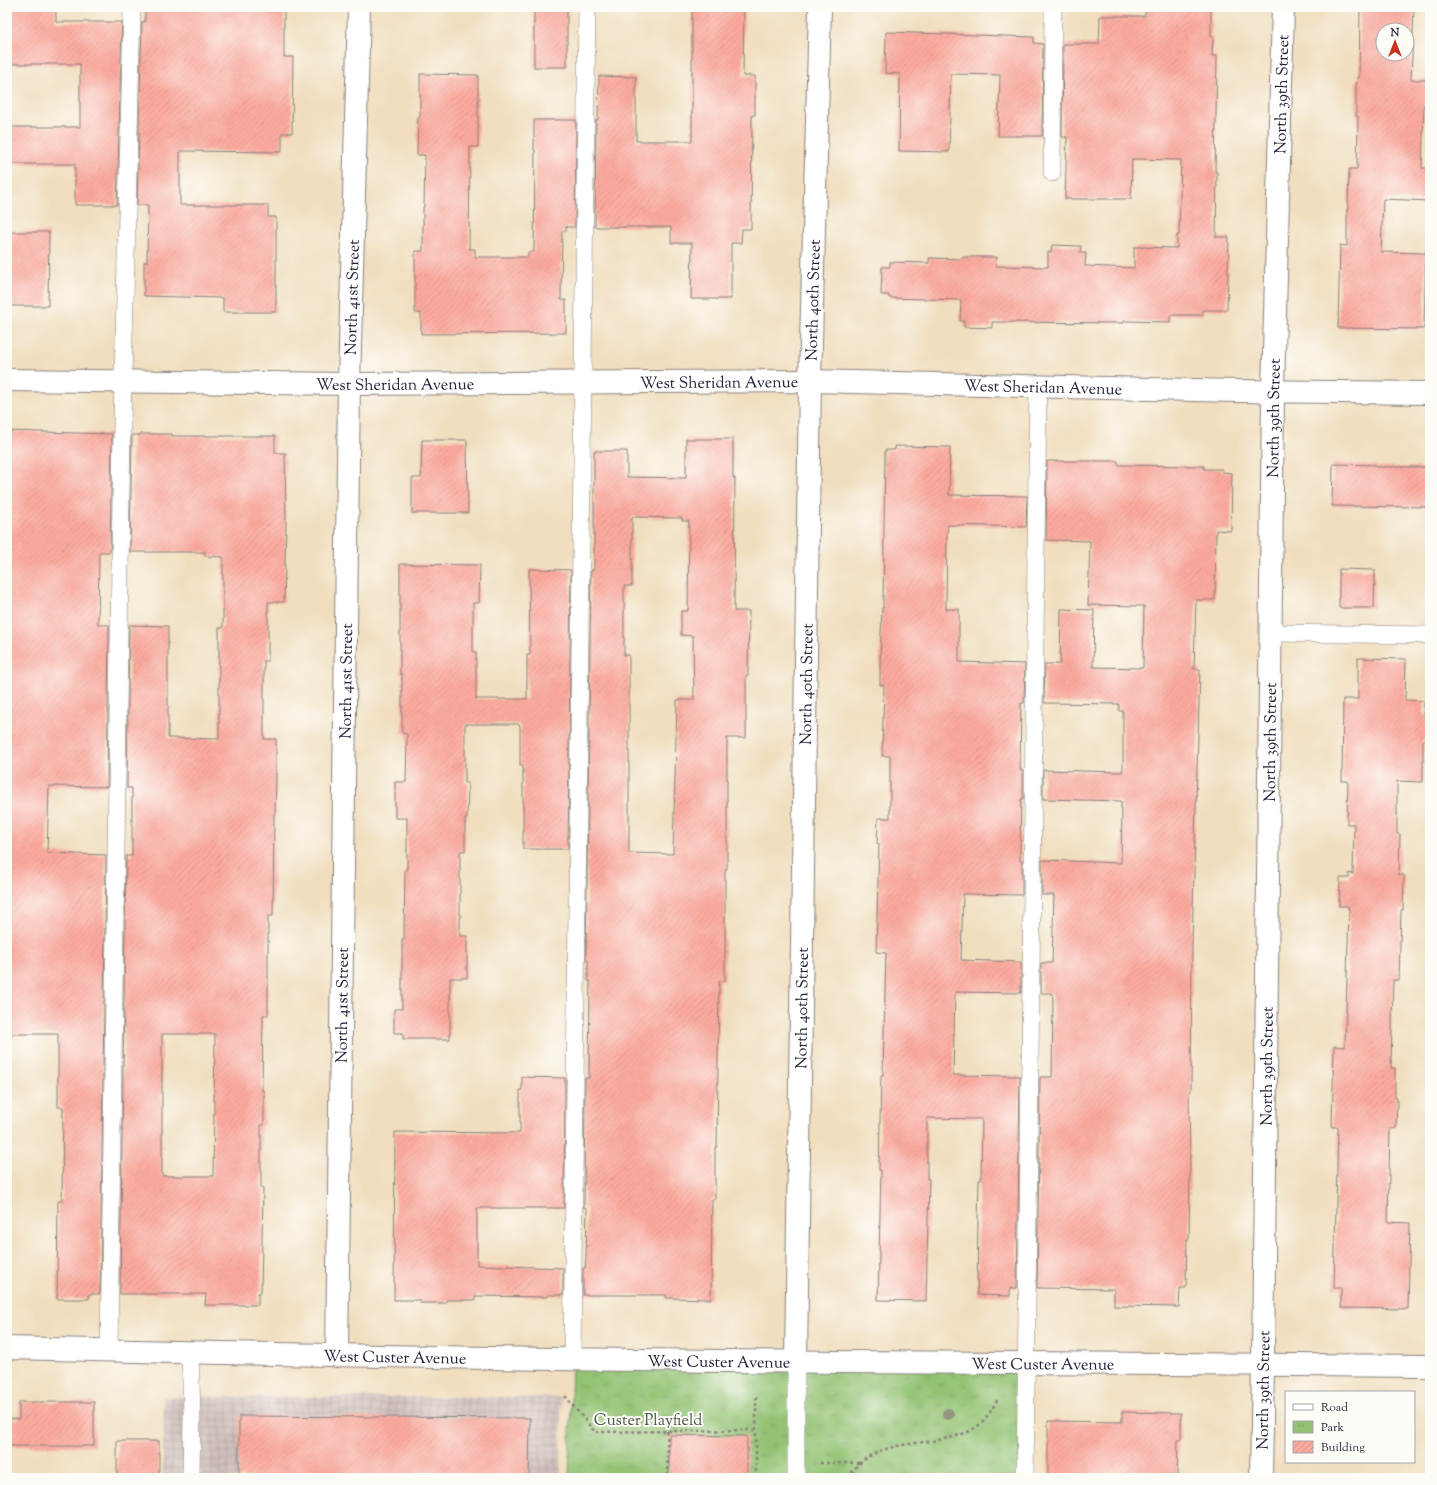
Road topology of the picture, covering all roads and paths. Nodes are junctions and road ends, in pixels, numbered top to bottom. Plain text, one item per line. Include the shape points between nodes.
1 (132, 7) edge
2 (359, 7) edge
3 (587, 7) edge
4 (820, 7) edge
5 (1053, 7) edge
6 (1283, 7) edge
7 (1052, 173) dead end
8 (7, 380) edge
9 (810, 381) junction
10 (123, 382) junction
11 (584, 383) junction
12 (349, 384) junction
13 (1038, 386) junction
14 (1274, 391) junction
15 (1430, 393) edge
16 (1271, 633) junction
17 (1430, 635) edge
18 (7, 1348) edge
19 (109, 1350) junction
20 (190, 1352) junction
21 (337, 1356) junction
22 (572, 1359) junction
23 (796, 1361) junction
24 (1027, 1362) junction
25 (1263, 1364) junction
26 (1430, 1366) edge
27 (565, 1396) dead end
28 (756, 1398) dead end
29 (997, 1400) dead end
30 (756, 1430) junction
31 (667, 1431) junction
32 (834, 1463) dead end
33 (860, 1463) junction
34 (191, 1478) edge
35 (668, 1478) edge
36 (756, 1478) edge
37 (796, 1478) edge
38 (848, 1478) edge
39 (1025, 1478) edge
40 (1261, 1478) edge

1 - 10 lane
2 - 12 street, North 41st Street
3 - 11 lane
4 - 9 street, North 40th Street
5 - 7 lane
6 - 14 street, North 39th Street
8 - 10 street, West Sheridan Avenue
9 - 11 street, West Sheridan Avenue
9 - 13 street, West Sheridan Avenue
9 - 23 street, North 40th Street
10 - 12 street, West Sheridan Avenue
10 - 19 lane
11 - 12 street, West Sheridan Avenue
11 - 22 lane
12 - 21 street, North 41st Street
13 - 14 street, West Sheridan Avenue
13 - 24 lane
14 - 15 street, West Sheridan Avenue
14 - 16 street, North 39th Street
16 - 17 lane
16 - 25 street, North 39th Street
18 - 19 street, West Custer Avenue
19 - 20 street, West Custer Avenue
20 - 21 street, West Custer Avenue
20 - 34 lane
21 - 22 street, West Custer Avenue
22 - 23 street, West Custer Avenue
23 - 24 street, West Custer Avenue
23 - 37 lane
24 - 25 street, West Custer Avenue
24 - 39 lane
25 - 26 street, West Custer Avenue
25 - 40 street, North 39th Street
27 - 31 path via 595,1432
28 - 30 path
29 - 33 path via 991,1412 975,1427 938,1440 888,1447 866,1457
30 - 31 path
30 - 36 path
31 - 35 path
32 - 33 path
33 - 38 path

